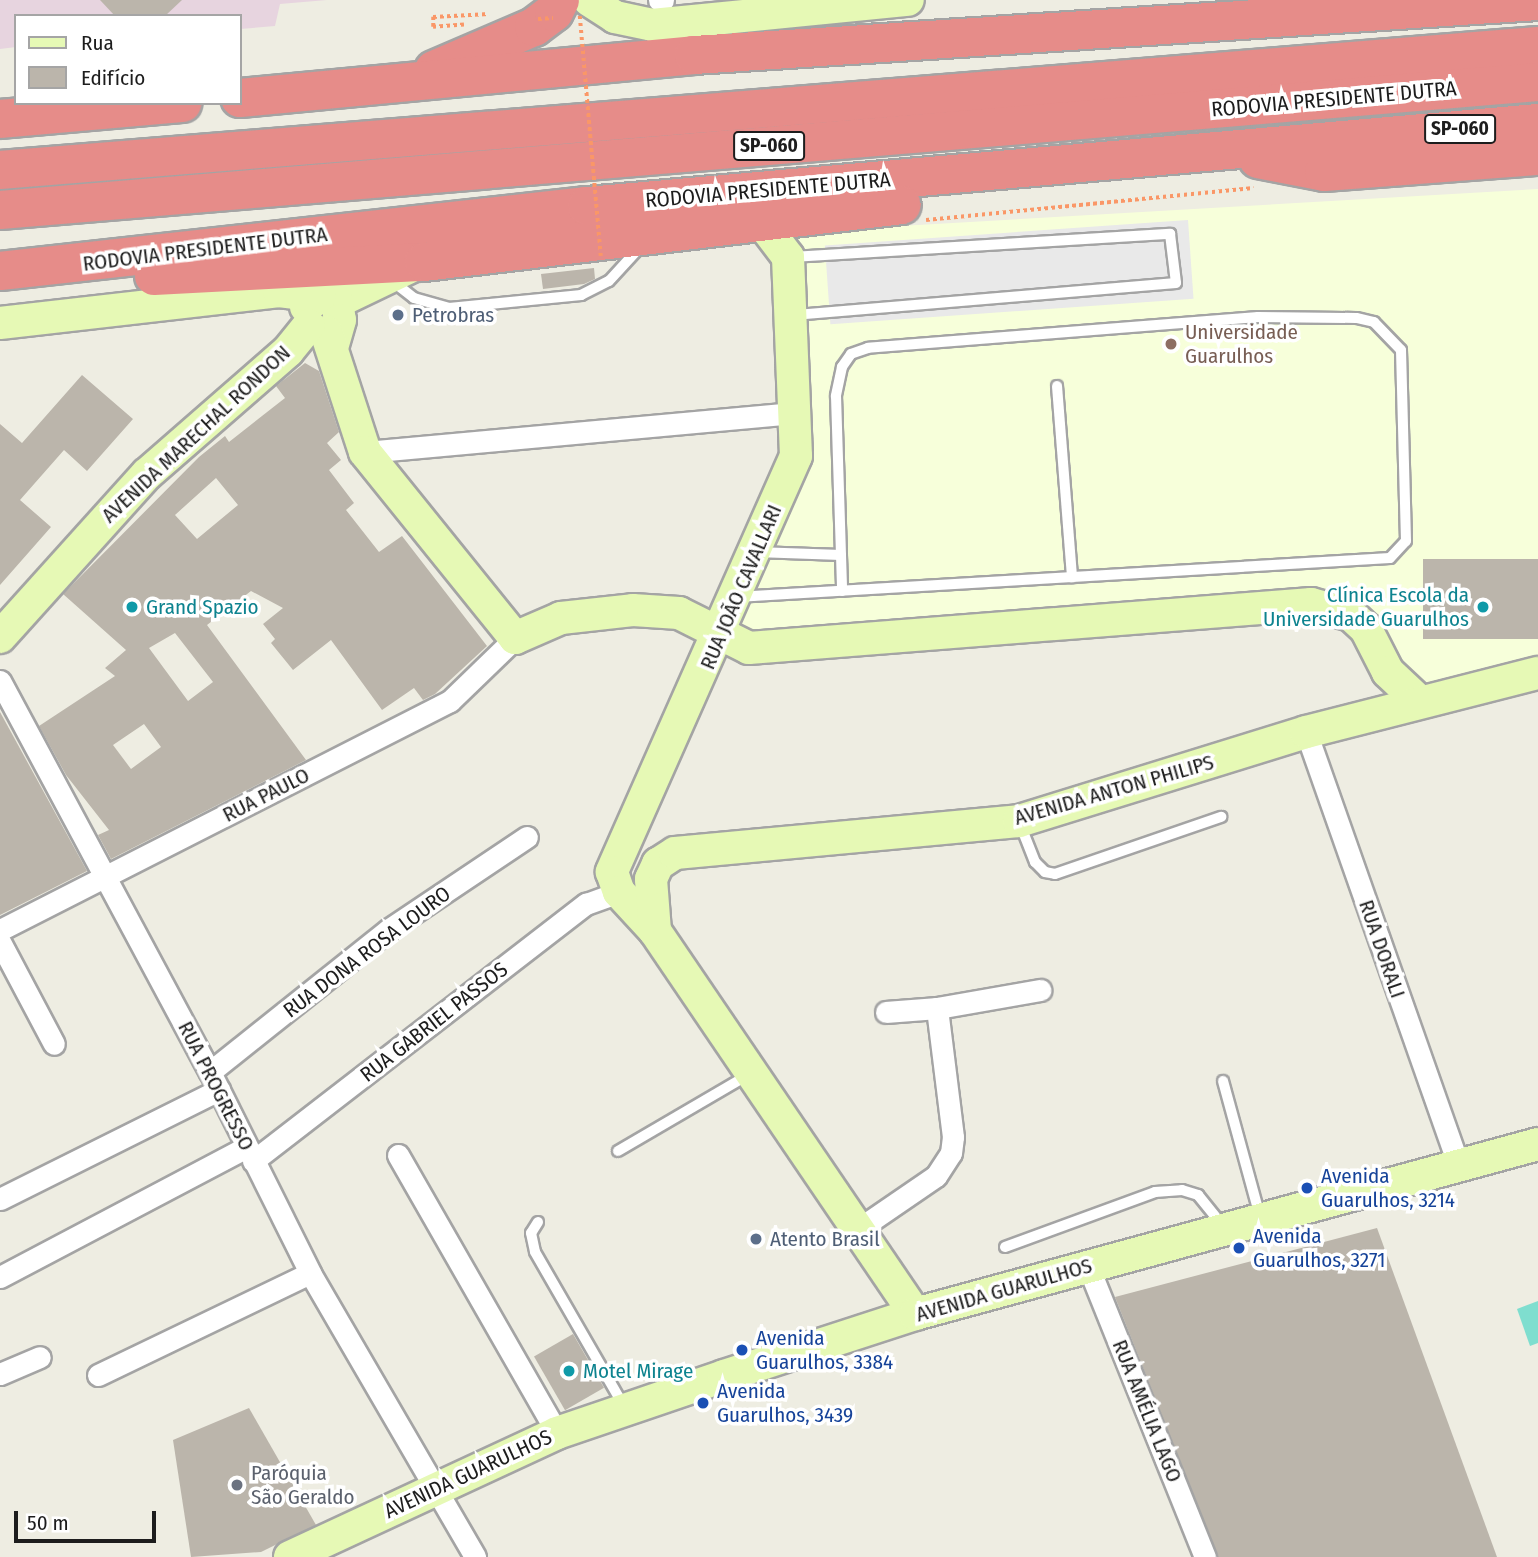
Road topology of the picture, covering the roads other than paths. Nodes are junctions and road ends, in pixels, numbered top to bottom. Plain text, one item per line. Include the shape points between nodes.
1 (908, 0) edge
2 (1093, 0) edge
3 (1538, 1) edge
4 (564, 11) edge
5 (999, 34) junction
6 (1538, 46) edge
7 (1538, 82) edge
8 (419, 83) junction
9 (242, 98) edge
10 (159, 105) edge
11 (0, 119) edge
12 (1538, 123) edge
13 (1218, 151) junction
14 (1538, 156) edge
15 (1167, 157) junction
16 (0, 170) edge
17 (0, 209) edge
18 (760, 220) junction
19 (649, 233) junction
20 (788, 257) junction
21 (424, 262) junction
22 (58, 266) junction
23 (0, 271) edge
24 (387, 276) junction
25 (793, 315) junction
26 (324, 319) junction
27 (0, 323) edge
28 (1057, 386) dead end
29 (794, 413) junction
30 (365, 452) junction
31 (756, 552) junction
32 (841, 555) junction
33 (1072, 577) junction
34 (842, 590) junction
35 (736, 597) junction
36 (0, 636) edge
37 (515, 638) junction
38 (717, 641) junction
39 (1538, 673) edge
40 (0, 681) edge
41 (1404, 705) junction
42 (1306, 732) junction
43 (642, 813) junction
44 (1221, 817) dead end
45 (1019, 821) junction
46 (527, 837) dead end
47 (675, 853) junction
48 (106, 877) junction
49 (617, 878) junction
50 (651, 879) junction
51 (0, 930) edge
52 (655, 931) junction
53 (0, 942) edge
54 (1040, 990) dead end
55 (937, 1008) junction
56 (886, 1012) dead end
57 (54, 1044) dead end
58 (754, 1072) junction
59 (215, 1081) junction
60 (1223, 1081) dead end
61 (1538, 1144) edge
62 (618, 1151) dead end
63 (250, 1154) junction
64 (398, 1155) dead end
65 (1459, 1166) junction
66 (0, 1199) edge
67 (1261, 1218) junction
68 (538, 1222) dead end
69 (860, 1228) junction
70 (1224, 1228) junction
71 (1005, 1247) dead end
72 (1087, 1266) junction
73 (310, 1273) junction
74 (0, 1278) edge
75 (915, 1314) junction
76 (40, 1357) dead end
77 (0, 1374) edge
78 (98, 1375) dead end
79 (626, 1409) junction
80 (557, 1433) junction
81 (432, 1490) junction
82 (299, 1555) edge
83 (475, 1557) edge
84 (1205, 1557) edge

1 - 4 street via 652,25
2 - 5 highway
3 - 5 highway
4 - 8 highway via 439,65
5 - 8 highway via 694,55
6 - 16 highway, RODOVIA PRESIDENTE DUTRA / SP-060
7 - 17 highway, RODOVIA PRESIDENTE DUTRA / SP-060
8 - 9 highway
10 - 11 highway
12 - 13 highway, RODOVIA PRESIDENTE DUTRA / SP-060
13 - 14 highway via 1324,172
13 - 15 highway, RODOVIA PRESIDENTE DUTRA / SP-060
15 - 18 highway via 1100,184
15 - 22 highway, RODOVIA PRESIDENTE DUTRA / SP-060 via 599,204
18 - 19 highway
18 - 20 street
19 - 21 highway
19 - 24 lane via 609,281 581,295 449,308 414,298
20 - 25 street, RUA JOÃO CAVALLARI
20 - 25 lane via 1170,234 1176,283
21 - 22 highway via 208,276 130,276
21 - 24 street
22 - 23 highway, RODOVIA PRESIDENTE DUTRA / SP-060
24 - 26 street
25 - 29 street, RUA JOÃO CAVALLARI
26 - 27 street via 279,291
26 - 30 street
26 - 36 street, AVENIDA MARECHAL RONDON via 138,483
28 - 33 lane
29 - 30 street
29 - 31 street, RUA JOÃO CAVALLARI via 794,463
30 - 37 street
31 - 32 lane
31 - 35 street, RUA JOÃO CAVALLARI
32 - 33 lane via 836,397 842,367 851,354 868,348 1258,317 1374,322 1401,350 1406,541 1391,558
32 - 34 lane
33 - 34 lane
34 - 35 lane
35 - 38 street, RUA JOÃO CAVALLARI
37 - 38 street via 561,618 605,615
37 - 48 street, RUA PAULO via 450,701
38 - 41 street via 749,648 1311,604 1351,615 1366,629
38 - 43 street, RUA JOÃO CAVALLARI
39 - 41 street, AVENIDA ANTON PHILIPS
40 - 48 street, RUA PROGRESSO
41 - 42 street, AVENIDA ANTON PHILIPS
42 - 45 street, AVENIDA ANTON PHILIPS
42 - 65 street, RUA DORALI
43 - 47 street via 648,840
43 - 49 street, RUA JOÃO CAVALLARI
44 - 45 lane via 1055,874 1045,873 1035,862
45 - 47 street, AVENIDA ANTON PHILIPS
46 - 59 street, RUA DONA ROSA LOURO via 388,930
47 - 50 street via 658,864
48 - 51 street, RUA PAULO
48 - 59 street, RUA PROGRESSO
49 - 50 street via 636,868
49 - 52 street
49 - 63 street, RUA GABRIEL PASSOS
50 - 52 street
52 - 58 street
53 - 57 street
54 - 55 street
55 - 56 street
55 - 69 street via 953,1137 951,1153 936,1176
58 - 62 lane
58 - 69 street
59 - 63 street, RUA PROGRESSO
59 - 66 street, RUA DONA ROSA LOURO
60 - 67 lane
61 - 65 street, AVENIDA GUARULHOS
63 - 73 street, RUA PROGRESSO
63 - 74 street, RUA GABRIEL PASSOS
64 - 80 street
65 - 67 street, AVENIDA GUARULHOS
67 - 70 street, AVENIDA GUARULHOS
68 - 79 lane via 531,1233 535,1252
69 - 75 street
70 - 71 lane via 1198,1195 1182,1190 1155,1192
70 - 72 street, AVENIDA GUARULHOS
72 - 75 street, AVENIDA GUARULHOS
72 - 84 street, RUA AMÉLIA LAGO
73 - 78 street
73 - 81 street, RUA PROGRESSO
75 - 79 street, AVENIDA GUARULHOS
76 - 77 street
79 - 80 street, AVENIDA GUARULHOS
80 - 81 street, AVENIDA GUARULHOS
81 - 82 street, AVENIDA GUARULHOS
81 - 83 street, RUA PROGRESSO

